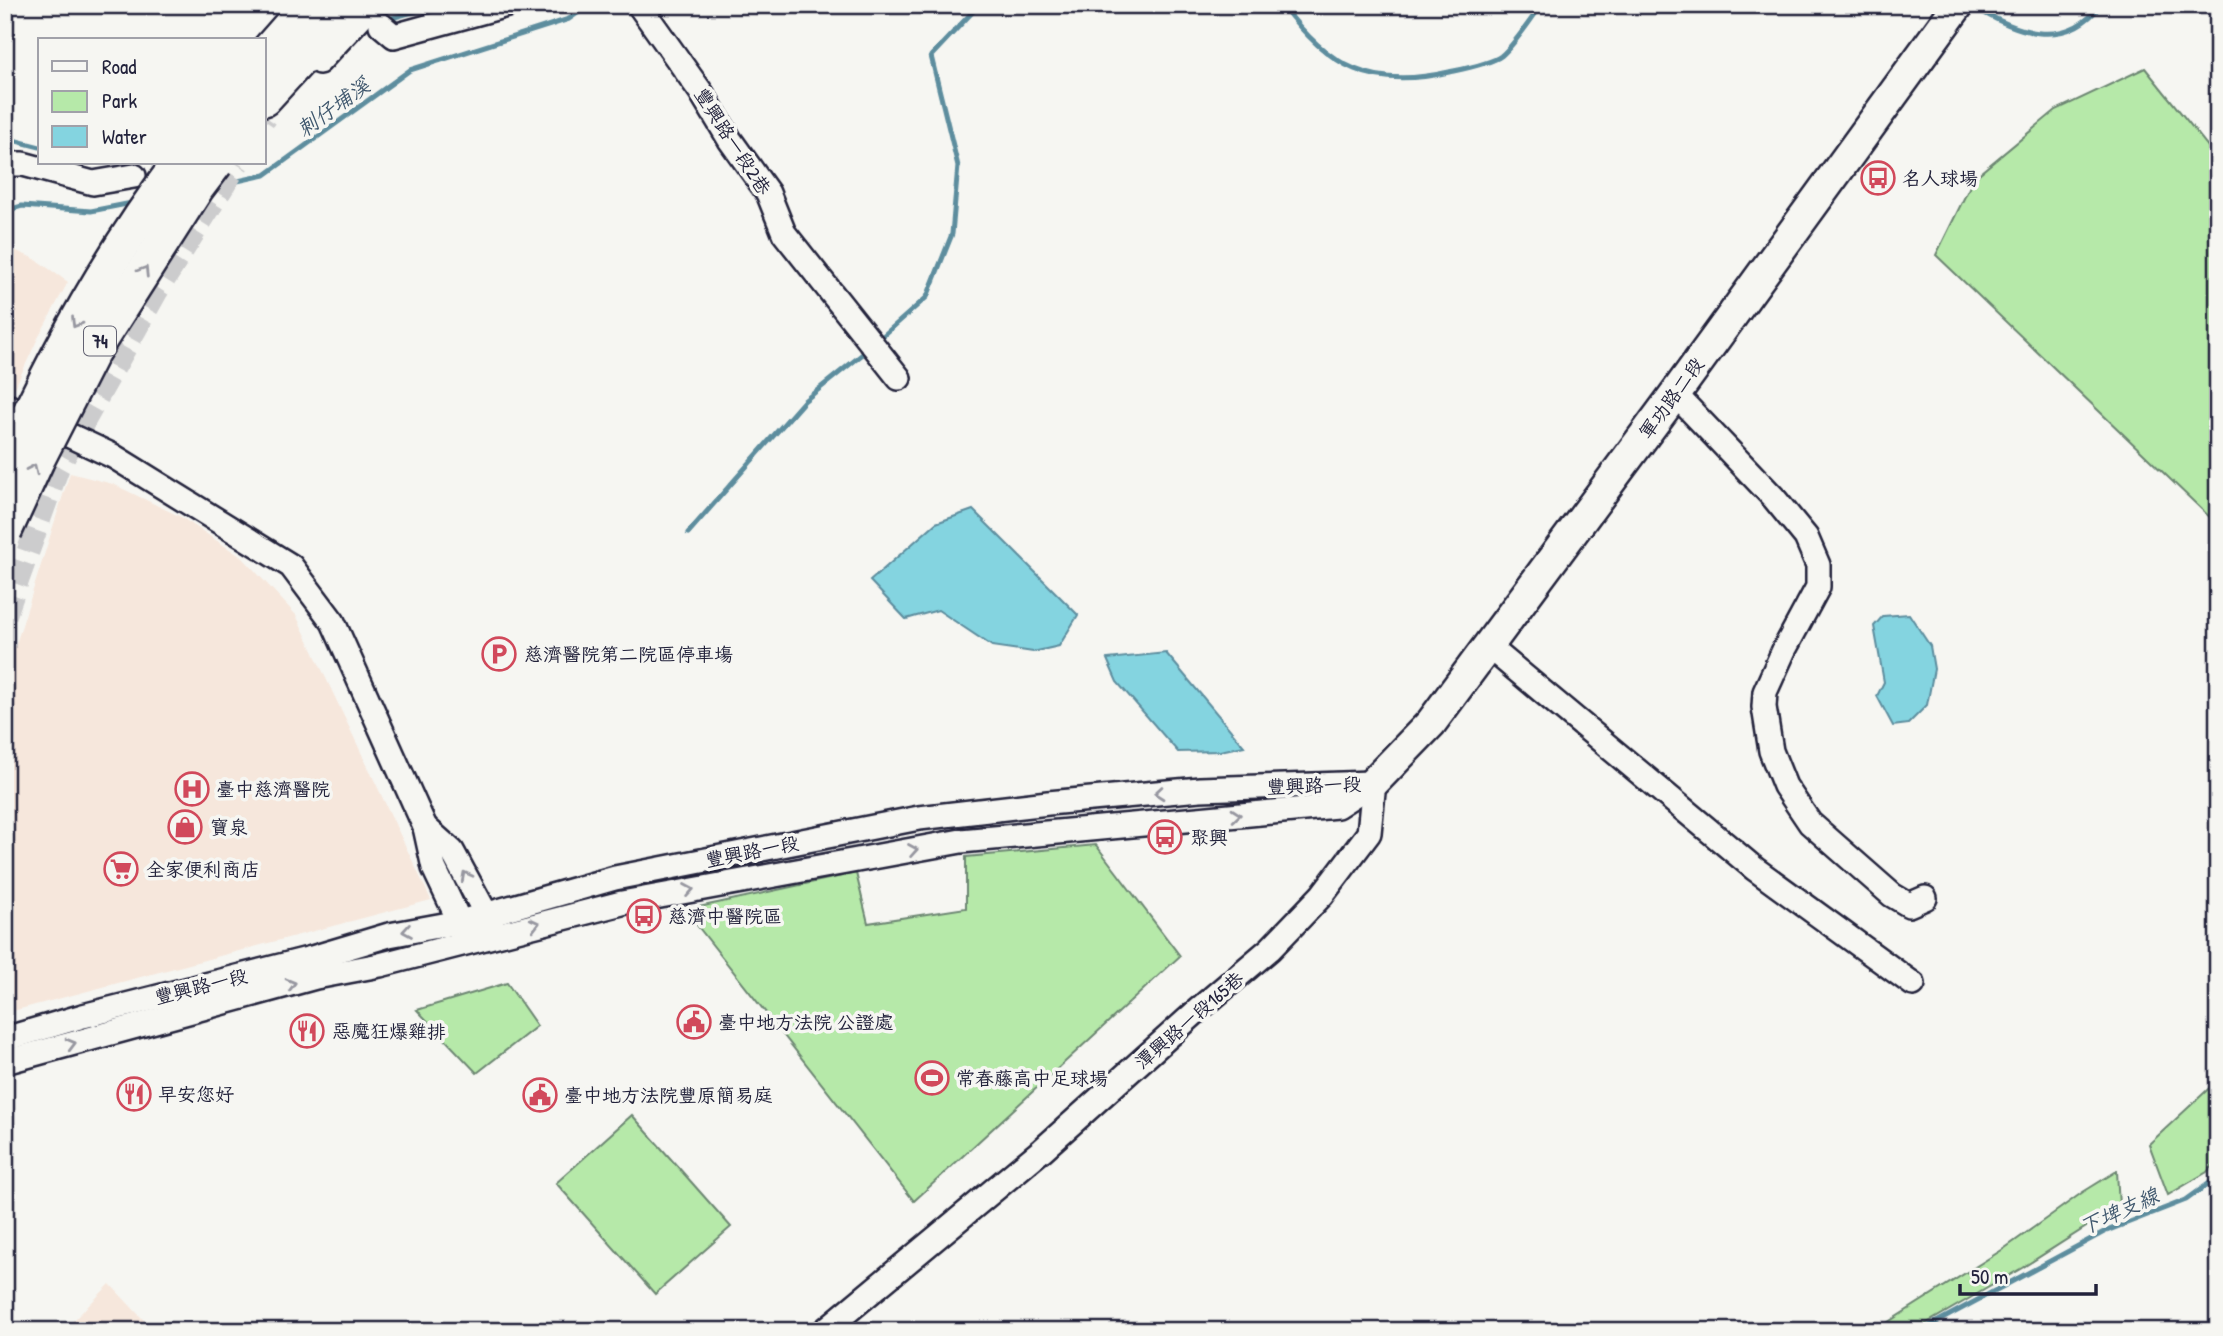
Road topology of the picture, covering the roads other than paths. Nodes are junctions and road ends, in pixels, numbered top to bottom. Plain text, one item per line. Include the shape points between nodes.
1 (286, 5) edge
2 (308, 5) edge
3 (350, 5) edge
4 (507, 5) edge
5 (639, 5) edge
6 (1951, 14) edge
7 (376, 15) edge
8 (261, 38) edge
9 (266, 53) edge
10 (266, 107) edge
11 (266, 107) edge
12 (5, 164) edge
13 (178, 164) edge
14 (215, 164) edge
15 (134, 176) dead end
16 (899, 378) dead end
17 (1675, 394) junction
18 (5, 405) edge
19 (5, 466) edge
20 (5, 531) edge
21 (1488, 646) junction
22 (1374, 782) junction
23 (425, 827) junction
24 (1925, 898) dead end
25 (486, 914) junction
26 (465, 932) junction
27 (497, 934) junction
28 (1913, 984) dead end
29 (5, 1039) edge
30 (5, 1062) edge
31 (824, 1331) edge

1 - 8 street
2 - 9 highway
3 - 10 highway
4 - 7 street via 394,36
5 - 16 street, 豐興路一段2巷 via 768,193 784,233
6 - 17 main road, 軍功路二段
7 - 11 street
12 - 15 street via 23,164 93,183
13 -> 19 highway, 74, bridge via 66,339
20 -> 14 highway, 74, bridge via 93,351
17 - 21 main road, 軍功路二段
17 - 24 street via 1774,498 1806,537 1818,565 1818,587 1765,692 1771,751 1785,786 1810,823 1892,895 1909,905
18 - 23 street via 113,456 291,566 333,622
21 - 22 main road, 軍功路二段 via 1431,723
21 - 28 street via 1755,869
22 -> 25 street, 豐興路一段 via 1200,789 919,818 615,878
27 -> 22 street, 豐興路一段 via 622,902 961,841 1337,806
22 - 31 street, 潭興路一段165巷 via 1368,833 1322,895 1270,949 1042,1150
25 -> 23 street via 452,851
23 - 26 street via 434,868
25 - 26 street, 豐興路一段
25 - 27 street
26 - 27 street, 豐興路一段
26 -> 29 street, 豐興路一段 via 389,935
30 -> 26 street, 豐興路一段 via 316,977 380,965

